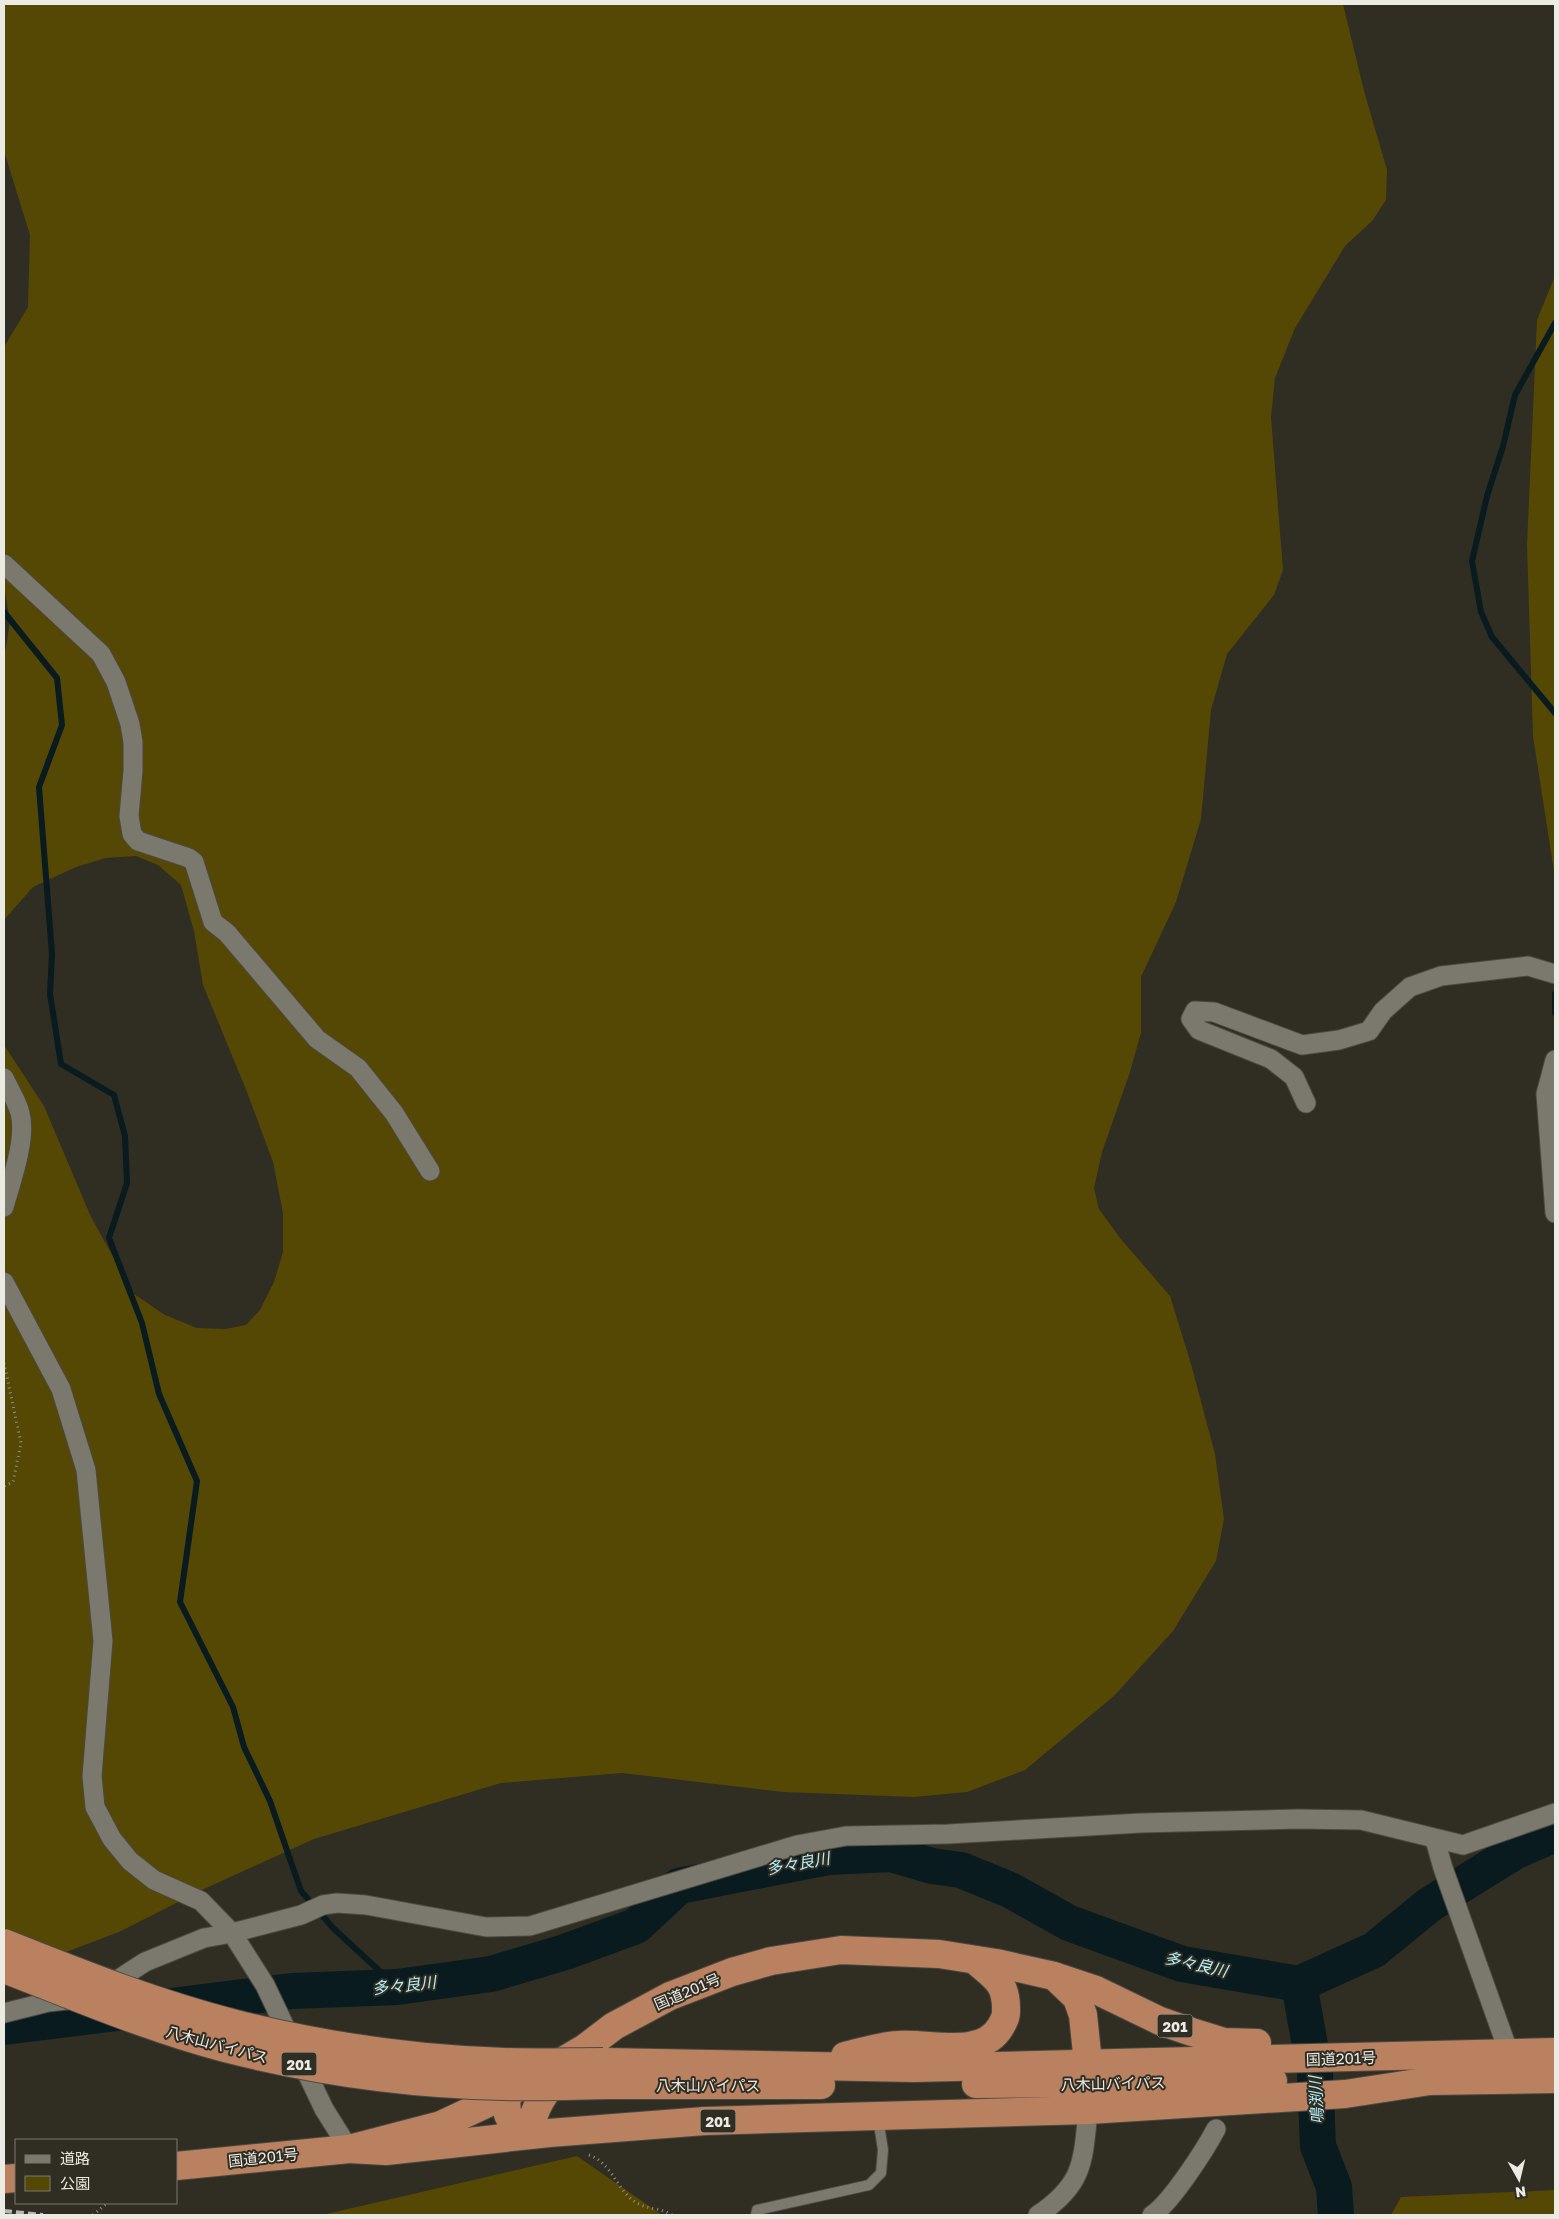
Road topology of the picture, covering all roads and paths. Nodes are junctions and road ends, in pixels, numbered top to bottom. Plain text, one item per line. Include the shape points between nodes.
1 (4, 564) edge
2 (1555, 974) edge
3 (1553, 1065) edge
4 (4, 1078) edge
5 (1306, 1103) dead end
6 (430, 1171) dead end
7 (4, 1207) edge
8 (1555, 1213) edge
9 (4, 1282) edge
10 (4, 1362) edge
11 (4, 1486) edge
12 (1555, 1813) edge
13 (1435, 1840) junction
14 (232, 1933) junction
15 (4, 1943) edge
16 (975, 1960) junction
17 (4, 1969) edge
18 (1054, 1976) junction
19 (4, 2013) edge
20 (1555, 2052) edge
21 (1509, 2053) junction
22 (599, 2065) junction
23 (800, 2066) junction
24 (1343, 2077) junction
25 (1299, 2079) junction
26 (1555, 2079) edge
27 (1510, 2080) junction
28 (1088, 2086) junction
29 (507, 2094) junction
30 (878, 2117) junction
31 (1216, 2129) dead end
32 (528, 2135) junction
33 (349, 2149) junction
34 (583, 2153) dead end
35 (178, 2166) edge
36 (106, 2204) edge
37 (93, 2215) edge
38 (672, 2215) edge
39 (756, 2215) edge
40 (1038, 2215) edge
41 (1152, 2215) edge

1 - 6 street via 101,654 116,682 133,742 129,816 132,834 138,841 194,862 213,922 227,933 317,1039 358,1068 394,1113
2 - 5 street via 1528,966 1441,976 1410,987 1383,1011 1369,1032 1302,1045 1214,1012 1195,1011 1191,1019 1199,1030 1271,1059 1294,1077
3 - 8 street via 1546,1094
4 - 7 street via 21,1114 16,1165
9 - 14 street via 61,1390 86,1470 103,1641 92,1776 96,1807 112,1840 130,1861 154,1880 201,1902
10 - 11 path via 21,1443 13,1482
12 - 13 street via 1463,1845
13 - 14 street via 1361,1820 1298,1819 846,1836 797,1845 530,1926 486,1927 337,1903
13 - 21 street
14 - 19 street via 204,1938 146,1962 90,1998 48,2002
14 - 33 street via 264,1985 324,2109
15 - 22 highway, 八木山バイパス / 201, bridge via 157,1999 235,2023 299,2037 428,2057
16 - 18 highway, 国道201号 / 201
16 - 22 highway, 国道201号 / 201 via 922,1953 841,1950 770,1960 670,1996 614,2026
16 - 23 highway via 1003,1986 1007,1999 1006,2017 996,2034 982,2043 898,2045
17 - 22 highway, 八木山バイパス / 201, bridge via 162,2029 225,2048 294,2063 427,2082 503,2086
18 - 25 highway, 国道201号 / 201 via 1096,1990 1160,2021 1224,2042 1278,2044
18 - 28 highway via 1077,1998 1083,2016
20 - 21 highway, 国道201号 / 201
21 - 24 highway, 国道201号 / 201
21 - 27 street
22 - 23 highway, 八木山バイパス / 201
22 - 28 highway, 八木山バイパス / 201
22 - 29 highway, 国道201号 / 201
22 - 32 highway via 550,2087 534,2112
23 - 28 highway, 八木山バイパス / 201 via 914,2068
24 - 25 highway, 国道201号 / 201
24 - 25 highway, 国道201号 / 201
24 - 27 highway, 201
25 - 28 highway, 八木山バイパス / 201
25 - 28 highway, 国道201号 / 201
26 - 27 highway, 201
28 - 30 highway, 国道201号 / 201
28 - 40 street via 1080,2171 1057,2202
29 - 32 highway via 505,2110 513,2124
29 - 33 highway, 国道201号 / 201 via 441,2125
30 - 32 highway, 国道201号 / 201 via 705,2121
30 - 39 lane via 883,2150 881,2173 869,2185 757,2210
31 - 41 street via 1176,2190
32 - 33 highway, 国道201号 / 201 via 386,2151
33 - 35 highway, 国道201号 / 201
34 - 38 path via 603,2162 629,2198 643,2208
36 - 37 path

